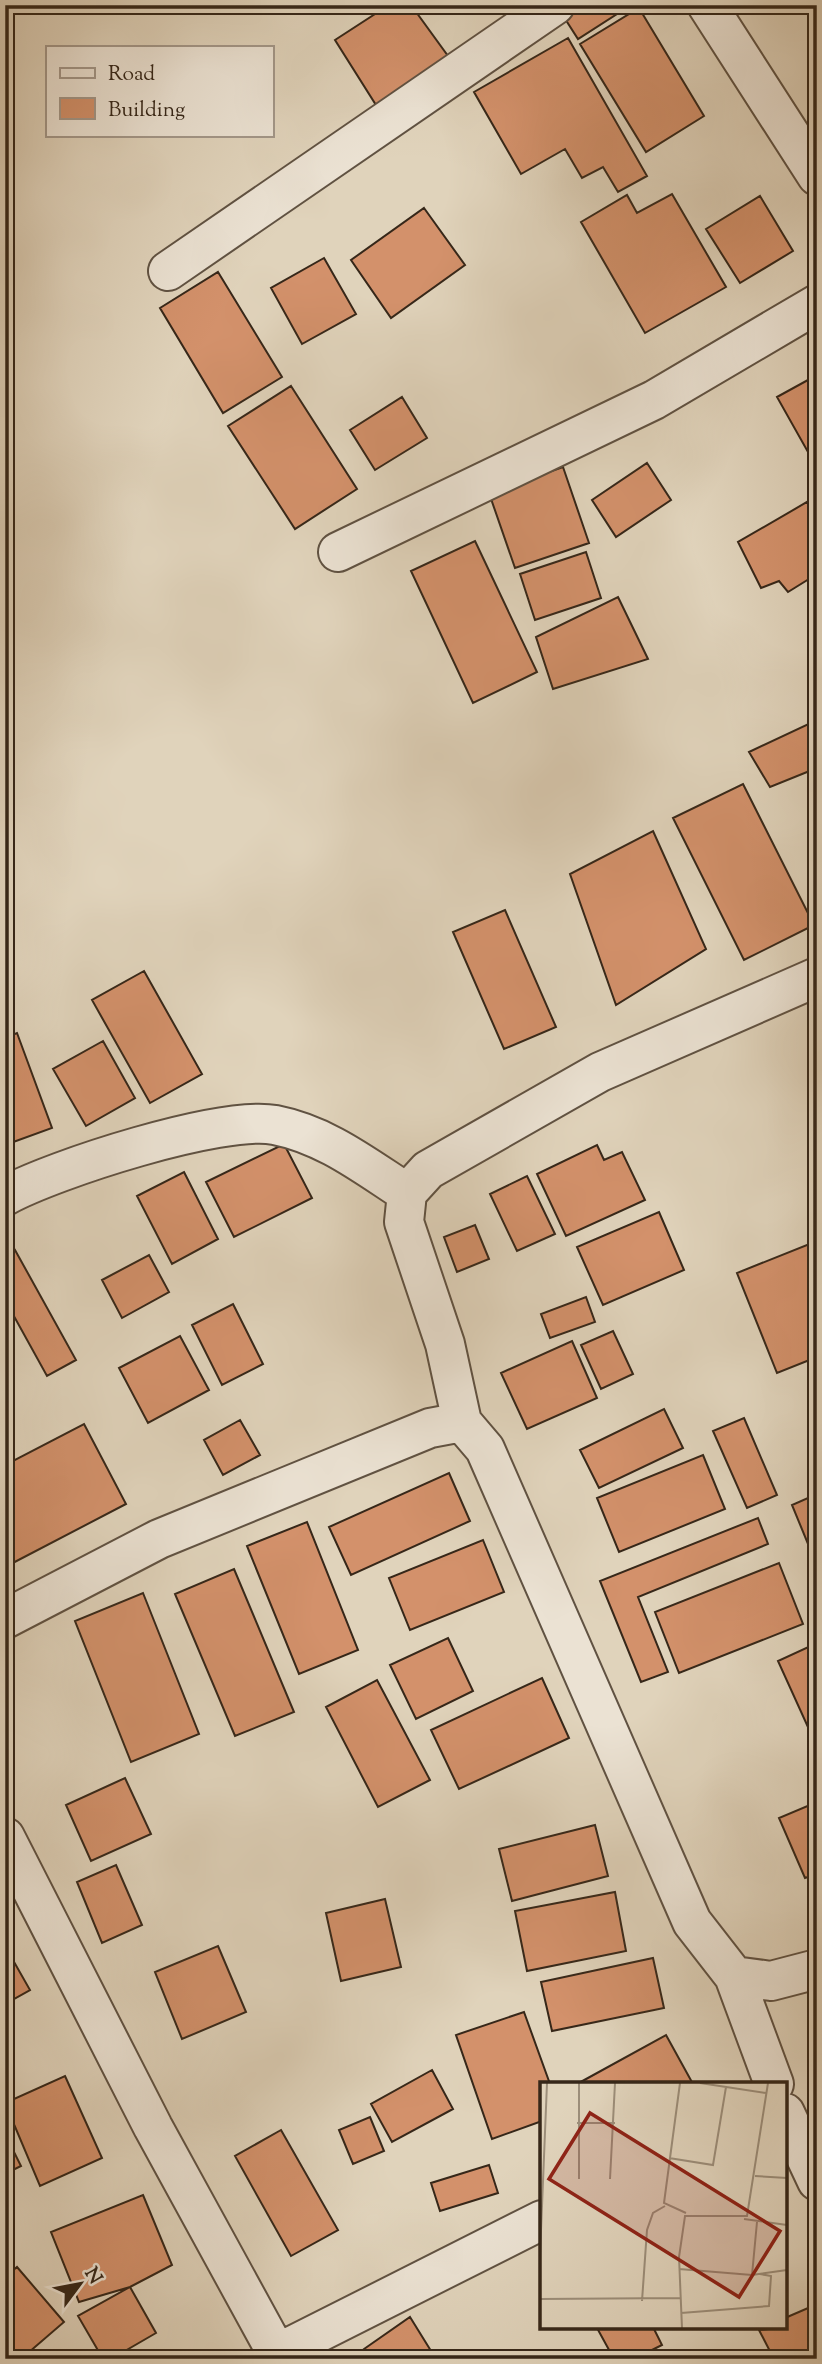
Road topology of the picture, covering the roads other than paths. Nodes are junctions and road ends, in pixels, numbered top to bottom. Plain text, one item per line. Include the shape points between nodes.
1 (555, 5) edge
2 (707, 5) edge
3 (817, 176) edge
4 (168, 271) dead end
5 (817, 304) edge
6 (338, 552) dead end
7 (817, 976) edge
8 (407, 1193) junction
9 (5, 1196) edge
10 (463, 1422) junction
11 (5, 1619) edge
12 (5, 1837) edge
13 (817, 1969) edge
14 (734, 1976) junction
15 (773, 2082) edge
16 (787, 2117) edge
17 (817, 2180) edge
18 (540, 2221) edge
19 (278, 2356) edge

1 - 4 street
2 - 3 street
5 - 6 street via 654,400
7 - 8 street via 600,1072 428,1170
8 - 9 street via 328,1142 273,1125 212,1129 87,1163
8 - 10 street via 404,1222 445,1344
10 - 11 street via 430,1427 159,1539
10 - 14 street via 485,1449 692,1922
12 - 19 street via 147,2116
13 - 14 street via 771,1981
14 - 15 street
16 - 17 street
18 - 19 street

